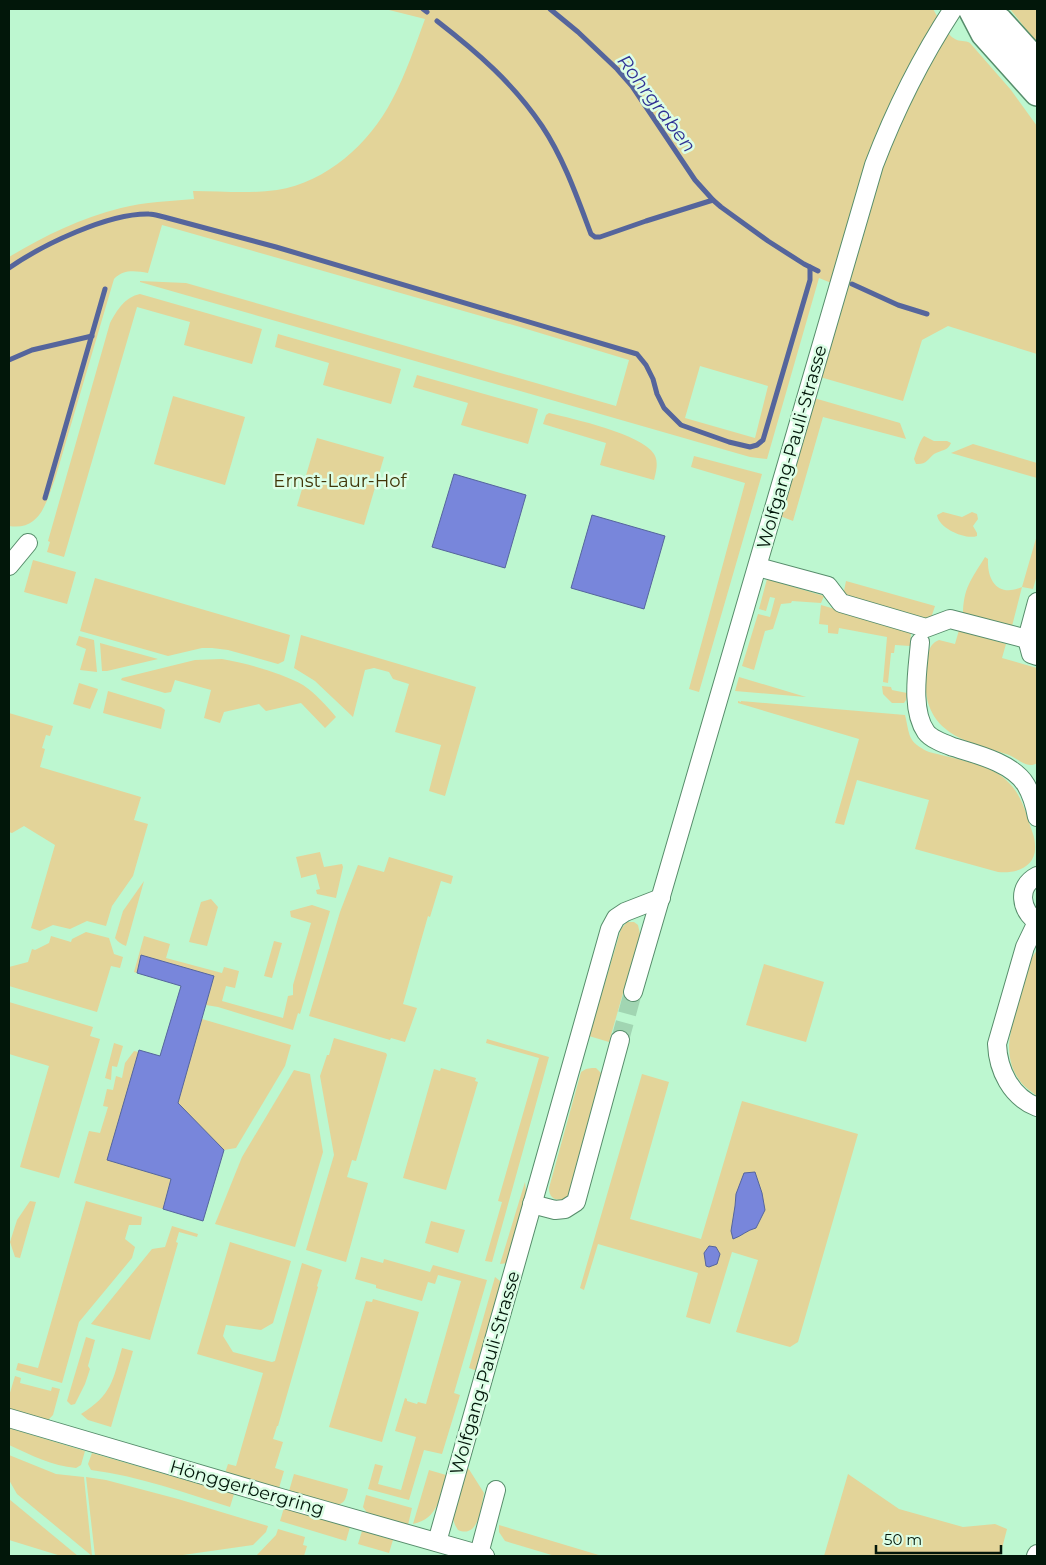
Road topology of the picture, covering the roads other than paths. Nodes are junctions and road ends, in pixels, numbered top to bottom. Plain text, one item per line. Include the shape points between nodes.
1 (953, 9) edge
2 (971, 9) edge
3 (983, 9) edge
4 (1037, 62) edge
5 (1037, 92) edge
6 (28, 543) dead end
7 (9, 566) edge
8 (758, 567) junction
9 (1037, 602) edge
10 (1027, 640) junction
11 (920, 642) dead end
12 (1037, 656) edge
13 (1036, 805) edge
14 (1037, 876) edge
15 (661, 898) junction
16 (1037, 922) edge
17 (633, 992) tunnel mouth
18 (620, 1040) tunnel mouth
19 (1037, 1107) edge
20 (532, 1204) junction
21 (9, 1418) edge
22 (496, 1490) dead end
23 (437, 1542) junction
24 (482, 1555) edge

1 - 8 street, Wolfgang-Pauli-Strasse via 904,92 874,165
2 - 5 street via 984,34
3 - 4 street via 1000,21
6 - 7 street
8 - 10 street via 828,586 842,603 926,628 950,619
8 - 15 street, Wolfgang-Pauli-Strasse
9 - 10 street
10 - 12 street via 1031,654
11 - 13 street via 916,686 920,718 927,734 1004,766 1026,784
14 - 16 street via 1027,884 1023,901 1025,910
15 - 17 street, Wolfgang-Pauli-Strasse
15 - 20 street, Wolfgang-Pauli-Strasse via 625,912 616,918 610,929
16 - 19 street via 1025,948 997,1044 997,1055 1006,1080 1014,1091
18 - 20 street via 576,1202 565,1209 554,1210
20 - 23 street, Wolfgang-Pauli-Strasse
21 - 23 street, Hönggerbergring
22 - 24 street
23 - 24 street, Hönggerbergring

